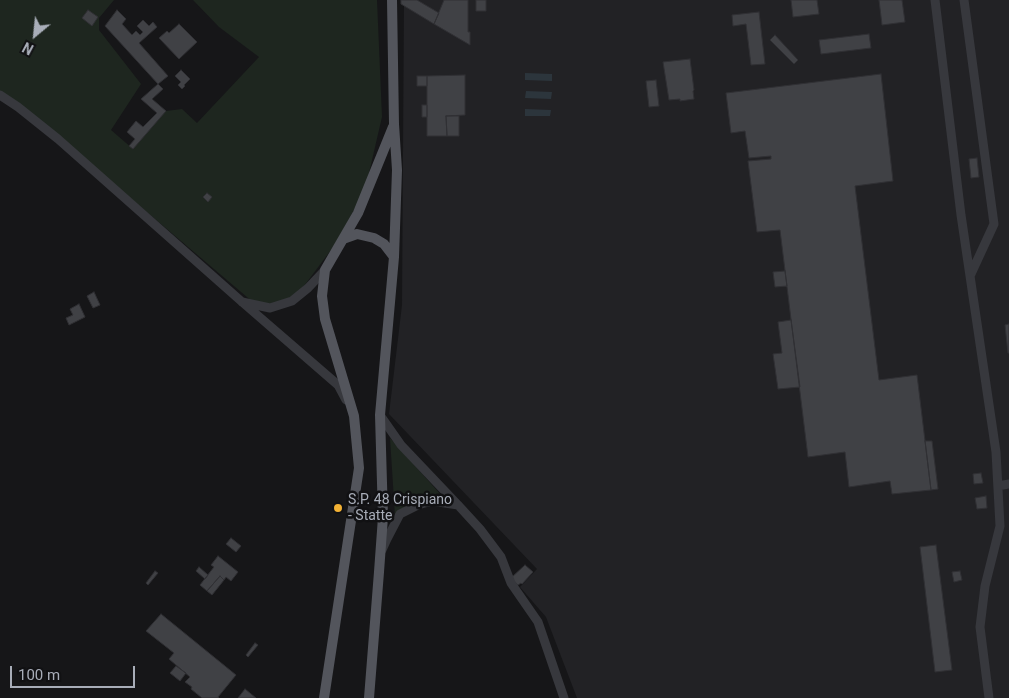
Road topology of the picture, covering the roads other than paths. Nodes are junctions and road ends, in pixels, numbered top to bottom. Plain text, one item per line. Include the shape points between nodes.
1 (392, 0) edge
2 (935, 0) edge
3 (964, 0) edge
4 (0, 95) edge
5 (394, 124) junction
6 (343, 239) junction
7 (394, 257) junction
8 (325, 270) junction
9 (970, 276) junction
10 (241, 301) junction
11 (380, 415) junction
12 (354, 416) junction
13 (1009, 484) edge
14 (998, 486) junction
15 (458, 505) junction
16 (380, 555) junction
17 (324, 698) edge
18 (369, 698) edge
19 (564, 698) edge
20 (989, 698) edge

1 - 5 main road
2 - 9 street
3 - 9 street via 994,224
4 - 10 street via 58,139
5 - 6 main road via 358,213
5 - 7 main road via 397,170
6 - 7 main road via 357,234 374,238 384,244
6 - 8 main road
7 - 11 main road
8 - 10 street via 292,302 270,308
8 - 12 main road via 322,296 325,318
9 - 14 street via 996,452
10 - 12 street via 338,385
11 - 15 street via 401,445
11 - 16 main road
12 - 17 main road via 359,468
13 - 14 street
14 - 20 street via 1000,526 985,586 980,627
15 - 16 street via 432,501 400,514
15 - 19 street via 501,557 511,583 538,622
16 - 18 main road

